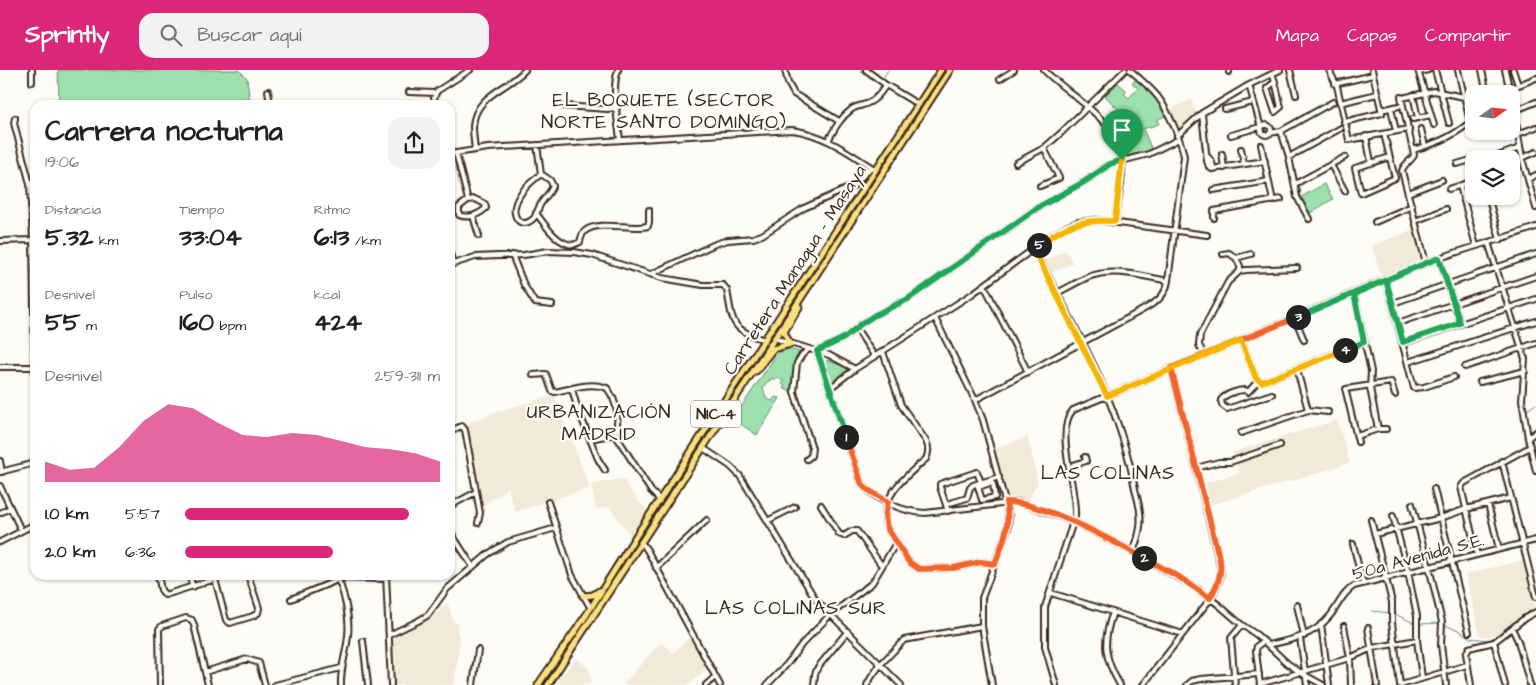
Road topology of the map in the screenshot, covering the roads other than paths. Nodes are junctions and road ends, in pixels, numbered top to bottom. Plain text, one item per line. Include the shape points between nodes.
1 (32, 70) edge
2 (470, 70) edge
3 (526, 70) edge
4 (618, 70) edge
5 (785, 70) edge
6 (866, 70) edge
7 (942, 70) edge
8 (950, 70) edge
9 (1014, 70) edge
10 (1044, 70) edge
11 (1125, 70) edge
12 (1130, 70) edge
13 (1280, 70) edge
14 (1290, 70) edge
15 (1328, 70) edge
16 (1428, 70) edge
17 (1435, 70) edge
18 (1458, 70) edge
19 (1482, 70) edge
20 (1505, 70) edge
21 (1513, 70) edge
22 (1419, 71) edge
23 (1372, 72) edge
24 (1272, 74) junction
25 (1536, 78) edge
26 (1000, 79) dead end
27 (32, 82) dead end
28 (1275, 82) junction
29 (941, 84) junction
30 (1335, 84) junction
31 (886, 85) junction
32 (1249, 85) junction
33 (1484, 85) edge
34 (1509, 85) edge
35 (1515, 85) edge
36 (1518, 85) edge
37 (268, 91) dead end
38 (1441, 91) junction
39 (409, 92) dead end
40 (1424, 92) junction
41 (435, 93) junction
42 (1377, 94) junction
43 (1296, 95) dead end
44 (1413, 95) junction
45 (1464, 97) junction
46 (269, 100) edge
47 (436, 100) edge
48 (1465, 101) edge
49 (1253, 102) junction
50 (1333, 102) dead end
51 (1536, 102) edge
52 (1340, 103) junction
53 (919, 105) junction
54 (563, 106) dead end
55 (1400, 106) dead end
56 (1088, 107) junction
57 (1391, 108) junction
58 (1520, 108) edge
59 (1225, 109) dead end
60 (617, 110) junction
61 (1381, 110) junction
62 (1202, 113) junction
63 (1431, 115) junction
64 (15, 118) dead end
65 (1418, 118) junction
66 (1413, 119) dead end
67 (839, 121) junction
68 (1344, 122) junction
69 (1449, 123) dead end
70 (1434, 125) dead end
71 (1465, 126) edge
72 (1536, 126) edge
73 (1261, 127) junction
74 (1341, 128) dead end
75 (1409, 129) junction
76 (1421, 129) dead end
77 (1270, 131) junction
78 (1279, 131) junction
79 (1396, 131) junction
80 (1520, 133) edge
81 (1384, 134) junction
82 (1231, 135) dead end
83 (907, 136) junction
84 (1366, 136) junction
85 (1178, 137) junction
86 (620, 140) junction
87 (1519, 140) edge
88 (828, 141) junction
89 (1261, 144) dead end
90 (537, 145) junction
91 (1425, 146) junction
92 (1044, 148) junction
93 (1520, 148) junction
94 (1241, 149) dead end
95 (475, 150) junction
96 (1413, 150) junction
97 (1514, 150) edge
98 (1536, 152) edge
99 (456, 153) joint
100 (1222, 154) dead end
101 (1289, 157) junction
102 (1345, 157) dead end
103 (1390, 157) junction
104 (1522, 158) junction
105 (1122, 160) junction
106 (1265, 161) junction
107 (1371, 162) junction
108 (1465, 162) edge
109 (1016, 163) dead end
110 (1244, 164) junction
111 (1457, 164) dead end
112 (1331, 165) junction
113 (874, 168) junction
114 (1224, 168) junction
115 (541, 174) junction
116 (1536, 175) edge
117 (1528, 179) junction
118 (1442, 180) dead end
119 (1269, 181) junction
120 (30, 184) edge
121 (1295, 184) junction
122 (1465, 184) edge
123 (1040, 186) dead end
124 (1460, 186) junction
125 (1449, 189) dead end
126 (1212, 190) dead end
127 (1345, 191) dead end
128 (1408, 192) junction
129 (1535, 198) edge
130 (1281, 199) dead end
131 (468, 200) junction
132 (1273, 201) junction
133 (1490, 205) edge
134 (1412, 206) junction
135 (1536, 208) edge
136 (1446, 209) dead end
137 (649, 210) dead end
138 (536, 212) junction
139 (473, 216) junction
140 (1214, 218) dead end
141 (1309, 219) dead end
142 (1115, 221) junction
143 (1415, 221) junction
144 (1375, 222) dead end
145 (1536, 227) edge
146 (1175, 230) junction
147 (1207, 235) dead end
148 (479, 236) dead end
149 (30, 240) edge
150 (1500, 240) junction
151 (0, 241) edge
152 (1488, 242) junction
153 (1476, 246) junction
154 (1034, 249) junction
155 (1223, 254) dead end
156 (1250, 254) dead end
157 (1536, 254) edge
158 (512, 255) junction
159 (1236, 258) junction
160 (1439, 258) junction
161 (1426, 263) junction
162 (455, 264) edge
163 (1296, 268) dead end
164 (1497, 269) junction
165 (1240, 271) junction
166 (651, 274) junction
167 (1536, 276) edge
168 (1386, 280) junction
169 (1168, 281) junction
170 (984, 285) junction
171 (1448, 285) junction
172 (1503, 287) junction
173 (806, 290) junction
174 (797, 291) junction
175 (1057, 293) junction
176 (1354, 294) junction
177 (1536, 299) edge
178 (1393, 303) junction
179 (1455, 304) junction
180 (552, 305) dead end
181 (1510, 308) junction
182 (935, 318) junction
183 (1295, 318) junction
184 (1536, 321) edge
185 (1398, 323) junction
186 (1460, 323) junction
187 (856, 328) junction
188 (1516, 328) junction
189 (774, 338) junction
190 (765, 340) junction
191 (1241, 340) junction
192 (1304, 340) dead end
193 (1364, 342) junction
194 (1403, 342) junction
195 (1082, 343) junction
196 (1536, 343) edge
197 (790, 344) junction
198 (809, 349) junction
199 (1522, 349) junction
200 (817, 351) junction
201 (883, 352) junction
202 (829, 355) junction
203 (1204, 355) junction
204 (875, 357) junction
205 (1408, 362) junction
206 (822, 363) junction
207 (0, 367) edge
208 (30, 367) edge
209 (1465, 367) dead end
210 (1171, 368) junction
211 (746, 369) junction
212 (855, 369) junction
213 (1297, 370) junction
214 (1525, 370) junction
215 (1028, 372) junction
216 (533, 375) dead end
217 (749, 377) junction
218 (1454, 377) dead end
219 (1258, 381) junction
220 (1480, 382) dead end
221 (1370, 385) junction
222 (572, 388) junction
223 (830, 388) junction
224 (1248, 392) junction
225 (1272, 394) dead end
226 (1396, 395) dead end
227 (1107, 396) junction
228 (975, 400) junction
229 (1251, 401) junction
230 (1308, 410) junction
231 (1328, 412) dead end
232 (455, 429) edge
233 (1378, 429) junction
234 (1386, 429) dead end
235 (1536, 432) edge
236 (1241, 433) dead end
237 (615, 434) junction
238 (1357, 436) junction
239 (1528, 438) junction
240 (590, 439) junction
241 (1358, 442) dead end
242 (1280, 445) dead end
243 (1530, 447) junction
244 (703, 448) junction
245 (1085, 457) dead end
246 (807, 459) dead end
247 (0, 461) edge
248 (1502, 461) junction
249 (30, 464) edge
250 (1196, 468) junction
251 (1069, 469) junction
252 (605, 470) dead end
253 (1536, 470) edge
254 (1, 472) edge
255 (999, 477) junction
256 (981, 484) junction
257 (0, 486) edge
258 (1434, 489) dead end
259 (476, 492) junction
260 (965, 498) junction
261 (1511, 498) junction
262 (660, 500) junction
263 (548, 502) dead end
264 (888, 502) junction
265 (1006, 502) junction
266 (1076, 502) junction
267 (1081, 502) dead end
268 (455, 503) edge
269 (947, 504) junction
270 (1412, 504) dead end
271 (1488, 504) junction
272 (821, 505) dead end
273 (795, 507) dead end
274 (10, 508) junction
275 (966, 508) junction
276 (1466, 509) junction
277 (948, 511) junction
278 (0, 513) edge
279 (1393, 516) dead end
280 (1441, 518) junction
281 (708, 520) dead end
282 (1371, 520) dead end
283 (767, 521) junction
284 (478, 522) dead end
285 (1074, 522) junction
286 (1417, 523) junction
287 (30, 527) edge
288 (20, 528) dead end
289 (556, 528) junction
290 (1396, 528) junction
291 (1375, 534) junction
292 (455, 539) edge
293 (1536, 540) edge
294 (0, 542) edge
295 (641, 542) junction
296 (896, 543) junction
297 (1522, 543) junction
298 (1352, 544) dead end
299 (1499, 549) junction
300 (1133, 552) junction
301 (1477, 555) junction
302 (1452, 561) junction
303 (995, 564) junction
304 (472, 566) junction
305 (882, 566) junction
306 (1429, 567) junction
307 (656, 568) junction
308 (1408, 572) junction
309 (1386, 578) junction
310 (159, 580) edge
311 (191, 580) edge
312 (215, 580) joint
313 (250, 580) edge
314 (335, 580) edge
315 (338, 580) edge
316 (386, 580) edge
317 (1363, 584) junction
318 (193, 587) junction
319 (602, 589) junction
320 (610, 589) junction
321 (1050, 593) junction
322 (583, 596) junction
323 (1536, 597) edge
324 (1210, 598) junction
325 (291, 599) dead end
326 (1297, 605) dead end
327 (590, 606) junction
328 (1113, 612) junction
329 (1536, 612) edge
330 (830, 615) junction
331 (1321, 624) junction
332 (1242, 625) junction
333 (982, 626) junction
334 (1344, 626) dead end
335 (1368, 628) dead end
336 (1512, 628) junction
337 (584, 629) junction
338 (847, 632) junction
339 (1469, 632) dead end
340 (1183, 634) junction
341 (389, 635) junction
342 (1302, 637) junction
343 (1417, 640) junction
344 (363, 641) dead end
345 (1264, 641) junction
346 (1494, 642) junction
347 (1395, 644) junction
348 (1268, 645) junction
349 (1372, 648) junction
350 (478, 650) dead end
351 (1350, 658) junction
352 (554, 660) junction
353 (881, 664) junction
354 (1327, 665) junction
355 (1467, 665) junction
356 (561, 666) junction
357 (341, 668) junction
358 (548, 671) junction
359 (205, 672) junction
360 (1444, 672) junction
361 (555, 674) junction
362 (1259, 674) junction
363 (1304, 674) junction
364 (1234, 675) junction
365 (715, 677) junction
366 (1212, 678) junction
367 (1282, 678) junction
368 (1422, 678) junction
369 (551, 683) edge
370 (770, 684) edge
371 (160, 685) edge
372 (208, 685) edge
373 (265, 685) edge
374 (275, 685) edge
375 (341, 685) edge
376 (368, 685) edge
377 (391, 685) edge
378 (473, 685) edge
379 (538, 685) edge
380 (706, 685) edge
381 (720, 685) edge
382 (814, 685) edge
383 (867, 685) edge
384 (901, 685) edge
385 (992, 685) edge
386 (1056, 685) edge
387 (1120, 685) edge
388 (1143, 685) edge
389 (1187, 685) edge
390 (1213, 685) edge
391 (1235, 685) edge
392 (1260, 685) edge
393 (1284, 685) edge
394 (1307, 685) edge
395 (1323, 685) edge
396 (1329, 685) edge
397 (1351, 685) edge
398 (1377, 685) edge
399 (1401, 685) edge
400 (1446, 685) edge
401 (1471, 685) edge
402 (1505, 685) edge
403 (1530, 685) edge

1 - 27 street
2 - 41 street
3 - 95 street via 478,107 473,125
4 - 60 street via 615,88
5 - 67 street via 794,94
6 - 31 street
7 - 53 highway, Carretera Managua - Masaya / NIC-4
8 - 29 highway, Carretera Managua - Masaya / NIC-4
9 - 26 street
10 - 56 street
11 - 56 street
12 - 85 street via 1159,98
13 - 24 street
14 - 43 street
15 - 30 street
16 - 22 street
17 - 38 street
18 - 45 street
19 - 33 street
20 - 34 street
21 - 35 street
22 - 40 street
23 - 30 street
23 - 42 street
24 - 28 street
24 - 32 street
25 - 36 street
28 - 28 street via 1281,108 1275,112 1266,88
29 - 53 highway
29 - 83 highway, Carretera Managua - Masaya / NIC-4
30 - 52 street
31 - 53 street
31 - 67 street via 870,103 853,109
32 - 49 street
32 - 62 street
37 - 46 street
38 - 40 street
38 - 45 street
38 - 69 street
39 - 41 street
40 - 44 street
40 - 63 street
41 - 47 street
42 - 52 street
42 - 61 street
44 - 65 street
44 - 75 street via 1402,98
45 - 48 street
49 - 59 street
49 - 73 street
50 - 78 street
51 - 58 street
52 - 68 street
53 - 83 highway
53 - 113 highway, Carretera Managua - Masaya / NIC-4
54 - 60 street via 607,109 610,112
55 - 57 street
56 - 92 street
56 - 105 street via 1110,131 1121,150
57 - 61 street
57 - 79 street
60 - 86 street
61 - 68 street via 1382,113
62 - 85 street
62 - 114 street via 1209,167
63 - 65 street
63 - 70 street
64 - 120 street
65 - 66 street
67 - 88 street
68 - 84 street via 1349,140
71 - 91 street via 1451,136
72 - 80 street
73 - 77 street via 1268,125
73 - 77 street via 1264,134
73 - 82 street
74 - 101 street
75 - 79 street
75 - 96 street
76 - 91 street
77 - 78 street
78 - 101 street
79 - 81 street
81 - 84 street
81 - 103 street
83 - 173 highway, Carretera Managua - Masaya / NIC-4
84 - 107 street
85 - 105 street via 1149,154
85 - 146 street via 1184,164
86 - 88 street via 771,130 803,132
86 - 90 street
87 - 93 street
88 - 113 street
89 - 106 street
90 - 95 street
90 - 115 street
91 - 96 street
92 - 109 street
92 - 123 street via 1059,178
93 - 97 street
93 - 104 street
94 - 110 street
95 - 99 street
96 - 128 street via 1413,157 1402,168
98 - 104 street
99 - 131 street
100 - 114 street
101 - 121 street
102 - 112 street
103 - 107 street
103 - 107 street via 1394,178 1362,193 1355,168
104 - 117 street
105 - 142 street
105 - 187 street via 1037,208 908,299
106 - 110 street
106 - 119 street
108 - 111 street
110 - 114 street
112 - 121 street
112 - 127 street
113 - 166 street via 853,186 804,208 762,235 715,244
113 - 174 highway, Carretera Managua - Masaya / NIC-4
115 - 138 street via 553,186
115 - 138 street via 521,193 514,214 517,221 527,223
116 - 117 street
117 - 129 street
118 - 128 street
119 - 126 street
119 - 132 street
121 - 141 street via 1297,197
122 - 124 street
124 - 125 street
124 - 153 street
128 - 134 street
129 - 135 street
130 - 132 street
131 - 139 street via 459,207 459,215
131 - 139 street via 475,199 485,204 484,211
132 - 140 street via 1214,211
133 - 150 street
134 - 143 street
134 - 144 street
136 - 143 street
137 - 138 street via 648,226 603,226 586,230 580,242 573,245 549,231
139 - 148 street
142 - 146 street
142 - 154 street via 1078,222
143 - 161 street
145 - 150 street
146 - 147 street
146 - 169 street
149 - 151 street
150 - 152 street
152 - 153 street
152 - 164 street
153 - 160 street
154 - 170 street
154 - 175 street
155 - 159 street via 1229,253
156 - 159 street
157 - 164 street
158 - 162 street via 476,257
158 - 166 street via 574,252
158 - 180 street via 535,303
159 - 165 street
160 - 161 street
160 - 171 street
161 - 168 street
163 - 165 street
164 - 171 street
164 - 172 street
165 - 203 street via 1228,282 1200,335 1199,345
166 - 190 street via 686,282 723,285 734,323 741,331
167 - 172 street
168 - 176 street
168 - 178 street
169 - 175 street via 1107,273 1087,278
169 - 195 street via 1164,295 1156,302
170 - 182 street
170 - 215 street
171 - 178 street
171 - 179 street
172 - 179 street
172 - 181 street
173 - 189 highway, Carretera Managua - Masaya / NIC-4
173 - 197 highway via 784,332
174 - 189 highway via 773,333
174 - 190 highway, Carretera Managua - Masaya / NIC-4
175 - 195 street
176 - 183 street
176 - 193 street
177 - 181 street
178 - 185 street
179 - 185 street
179 - 186 street
181 - 186 street
181 - 188 street
182 - 201 street
182 - 228 street
183 - 191 street
183 - 192 street
184 - 188 street
185 - 194 street
186 - 194 street
187 - 200 street via 844,338
187 - 204 street
188 - 199 street
188 - 205 street
189 - 197 street
189 - 211 highway via 768,340
189 - 217 highway, Carretera Managua - Masaya / NIC-4
190 - 211 highway, Carretera Managua - Masaya / NIC-4
191 - 203 street
191 - 219 street
193 - 213 street
193 - 221 street via 1371,371
194 - 205 street
195 - 215 street
195 - 227 street
196 - 199 street
197 - 198 street
197 - 217 highway via 773,348
198 - 200 street
198 - 246 street via 797,363 794,392 812,448
199 - 209 street
199 - 214 street
200 - 202 street
200 - 206 street
201 - 204 street
201 - 264 street via 897,397 928,447 926,459 896,487
202 - 206 street
202 - 212 street
203 - 210 street
204 - 212 street
205 - 218 street via 1414,388
206 - 223 street
207 - 208 street
210 - 227 street
210 - 250 street
211 - 262 highway, Carretera Managua - Masaya / NIC-4
212 - 223 street
213 - 219 street via 1266,382
213 - 230 street
214 - 220 street
214 - 239 street via 1522,400
215 - 228 street
216 - 222 street via 546,374 552,391
217 - 244 highway, Carretera Managua - Masaya / NIC-4
219 - 224 street
221 - 226 street via 1393,382
221 - 233 street
221 - 238 street via 1348,388 1346,392
222 - 237 street via 594,385 607,388 618,415
222 - 240 street
223 - 264 street via 861,482 870,493
224 - 229 street
224 - 229 street via 1241,390 1224,396 1222,405 1227,408
225 - 229 street
227 - 251 street via 1073,410 1068,416 1065,433
227 - 300 street via 1125,443 1140,514
228 - 255 street
230 - 231 street
230 - 236 street
232 - 259 street via 462,426 466,430
233 - 234 street
233 - 238 street
235 - 239 street
237 - 240 street
237 - 262 street
238 - 241 street
239 - 243 street
240 - 252 street
242 - 250 street via 1230,462
243 - 248 street
243 - 253 street
244 - 283 street via 740,476
244 - 295 highway, Carretera Managua - Masaya / NIC-4
245 - 251 street via 1086,461
247 - 254 street
248 - 261 street
248 - 276 street via 1464,483 1461,487
249 - 254 street
250 - 324 street via 1221,567 1219,582
251 - 266 street
255 - 256 street
255 - 265 street
256 - 256 street via 978,489 982,500 995,497 992,483
256 - 260 street via 970,488
256 - 269 street via 978,472 940,484 944,503
257 - 274 street
258 - 280 street
259 - 268 street
259 - 284 street via 480,513
260 - 269 street
260 - 275 street
261 - 271 street
261 - 297 street
262 - 319 highway, Carretera Managua - Masaya / NIC-4
263 - 289 street
264 - 277 street via 916,513
264 - 296 street via 885,522
265 - 275 street
265 - 285 street via 1026,504
265 - 303 street via 1008,528
266 - 267 street
266 - 285 street
269 - 277 street
270 - 286 street
271 - 276 street
271 - 299 street
272 - 305 street via 839,534 844,536 857,531
273 - 283 street
274 - 278 street
274 - 288 street
275 - 277 street
276 - 280 street
276 - 301 street
279 - 290 street
280 - 286 street
280 - 302 street
281 - 307 street
282 - 291 street
283 - 330 street via 816,600
285 - 300 street
285 - 321 street
286 - 290 street
286 - 306 street
287 - 294 street
289 - 304 street via 508,542
289 - 322 street
290 - 291 street
290 - 308 street
291 - 309 street
292 - 304 street
293 - 297 street, 50a Avenida S.E.
295 - 307 street
295 - 320 highway, Carretera Managua - Masaya / NIC-4
296 - 303 street via 909,562 919,569 953,568 981,562
296 - 305 street
297 - 299 street, 50a Avenida S.E.
297 - 323 street
298 - 317 street
299 - 301 street, 50a Avenida S.E.
300 - 324 street
301 - 302 street, 50a Avenida S.E.
302 - 306 street, 50a Avenida S.E.
302 - 339 street
303 - 333 street via 982,598
304 - 341 street via 424,617
305 - 330 street via 872,583
306 - 308 street, 50a Avenida S.E.
306 - 360 street via 1442,622
307 - 365 street
308 - 309 street, 50a Avenida S.E.
308 - 343 street via 1417,616
309 - 317 street, 50a Avenida S.E.
309 - 347 street via 1392,602
310 - 318 street via 165,595
311 - 318 street
312 - 313 street via 226,622 230,623 258,613
312 - 318 street
314 - 325 street
315 - 357 street via 348,630
316 - 341 street
317 - 331 street, 50a Avenida S.E. via 1346,592
319 - 322 highway via 593,595
319 - 327 highway, Carretera Managua - Masaya / NIC-4
320 - 327 highway via 595,606
320 - 337 highway, Carretera Managua - Masaya / NIC-4
321 - 328 street
321 - 386 street via 1045,607 1045,647
322 - 327 street
324 - 332 street
324 - 340 street
326 - 342 street
327 - 337 highway via 590,618
327 - 352 highway, Carretera Managua - Masaya / NIC-4
328 - 340 street
328 - 387 street via 1105,642 1110,668
329 - 336 street
330 - 338 street
330 - 370 street
331 - 342 street, 50a Avenida S.E.
331 - 354 street
332 - 345 street
332 - 364 street via 1231,638
333 - 353 street via 904,640
333 - 385 street
334 - 351 street
335 - 349 street
336 - 346 street
336 - 403 street
337 - 356 highway, Carretera Managua - Masaya / NIC-4
338 - 353 street
338 - 382 street via 818,667
340 - 388 street
341 - 377 street
342 - 348 street, 50a Avenida S.E.
342 - 363 street
343 - 347 street
343 - 368 street
344 - 376 street
345 - 348 street
345 - 362 street via 1256,651
346 - 355 street via 1469,648
346 - 402 street
347 - 349 street
347 - 399 street
348 - 363 street
349 - 351 street
349 - 398 street
350 - 378 street
351 - 354 street
351 - 397 street
352 - 356 highway via 555,666
352 - 358 highway, Carretera Managua - Masaya / NIC-4
353 - 383 street
353 - 384 street
354 - 363 street
354 - 396 street
355 - 360 street
355 - 401 street
356 - 361 highway, Carretera Managua - Masaya / NIC-4
357 - 374 street
357 - 375 street
358 - 361 highway via 553,670
358 - 379 highway, Carretera Managua - Masaya / NIC-4
359 - 371 street via 194,625 186,618 159,628
359 - 372 street
359 - 373 street via 253,660 259,663
360 - 368 street
360 - 400 street
361 - 369 highway, Carretera Managua - Masaya / NIC-4
362 - 364 street
362 - 392 street
363 - 367 street
363 - 394 street
363 - 395 street
364 - 366 street
364 - 391 street
365 - 380 street
365 - 381 street
366 - 389 street via 1192,681
366 - 390 street
367 - 392 street
367 - 393 street
368 - 399 street

